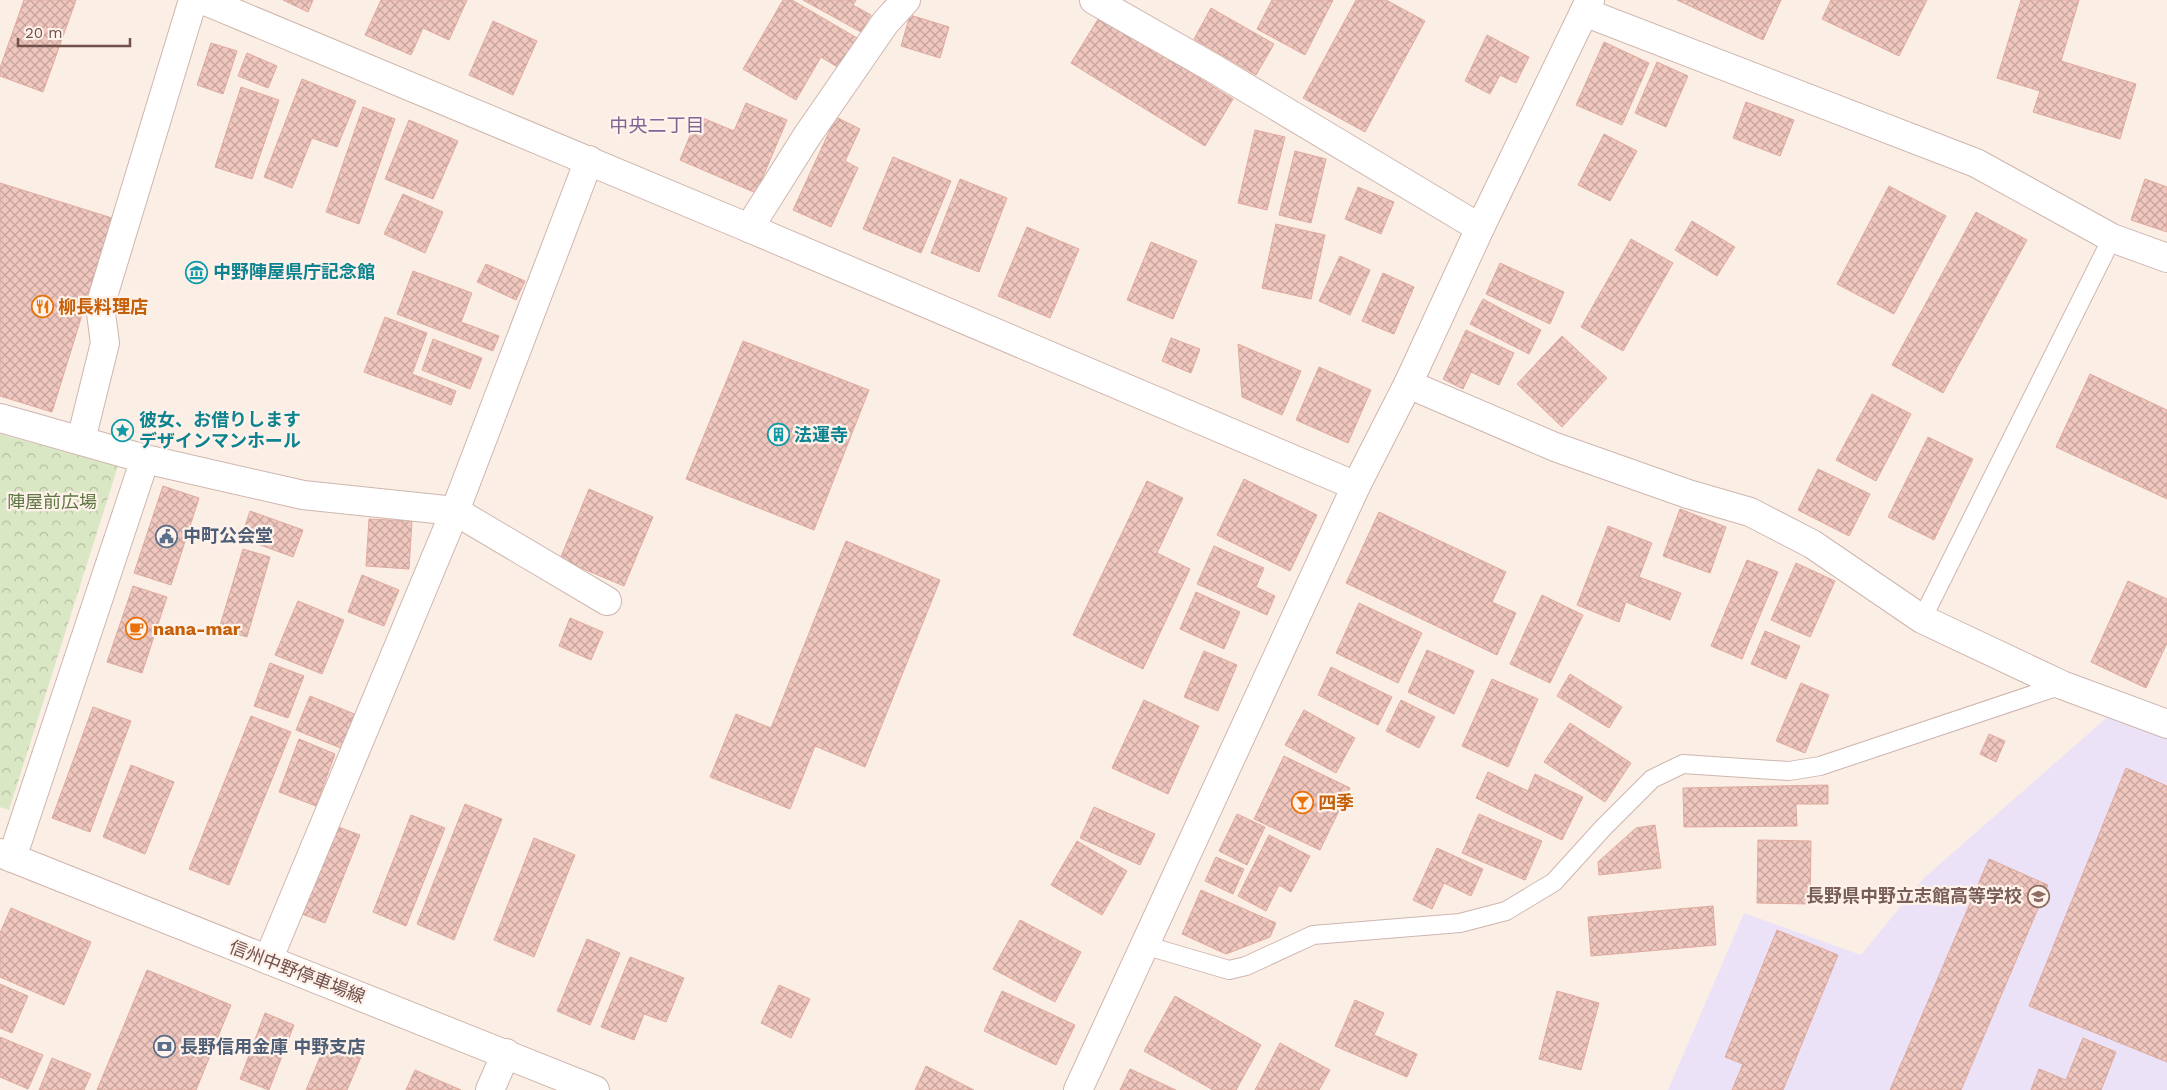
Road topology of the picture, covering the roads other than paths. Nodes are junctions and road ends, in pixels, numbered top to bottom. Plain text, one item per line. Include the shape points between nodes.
1 (193, 0) edge
2 (203, 0) edge
3 (906, 0) edge
4 (1094, 0) edge
5 (1587, 6) edge
6 (590, 160) junction
7 (749, 228) junction
8 (1480, 228) junction
9 (2112, 238) junction
10 (2167, 258) edge
11 (1408, 384) junction
12 (0, 418) edge
13 (81, 440) junction
14 (145, 459) junction
15 (1356, 486) junction
16 (455, 511) junction
17 (606, 601) dead end
18 (1922, 619) junction
19 (2062, 686) junction
20 (2167, 724) edge
21 (6, 855) edge
22 (1144, 945) junction
23 (268, 960) junction
24 (506, 1054) junction
25 (490, 1090) edge
26 (594, 1090) edge
27 (1078, 1090) edge

1 - 13 street via 100,306 105,343
2 - 6 street
3 - 7 street via 880,31 807,136
4 - 8 street
5 - 8 street
5 - 9 street via 1976,163
6 - 7 street
6 - 16 street
7 - 15 street
8 - 11 street
9 - 10 street
9 - 18 lane
11 - 15 street
11 - 18 street via 1555,447 1688,494 1750,512 1812,544
12 - 13 street
13 - 14 street
14 - 16 street via 303,495
14 - 21 street
15 - 22 street
16 - 17 street
16 - 23 street
18 - 19 street
19 - 20 street
19 - 22 lane via 1820,766 1789,771 1683,764 1652,779 1554,882 1506,911 1460,923 1313,935 1246,966 1229,970
21 - 23 street, 信州中野停車場線
22 - 27 street
23 - 24 street, 信州中野停車場線
24 - 25 street
24 - 26 street, 信州中野停車場線

